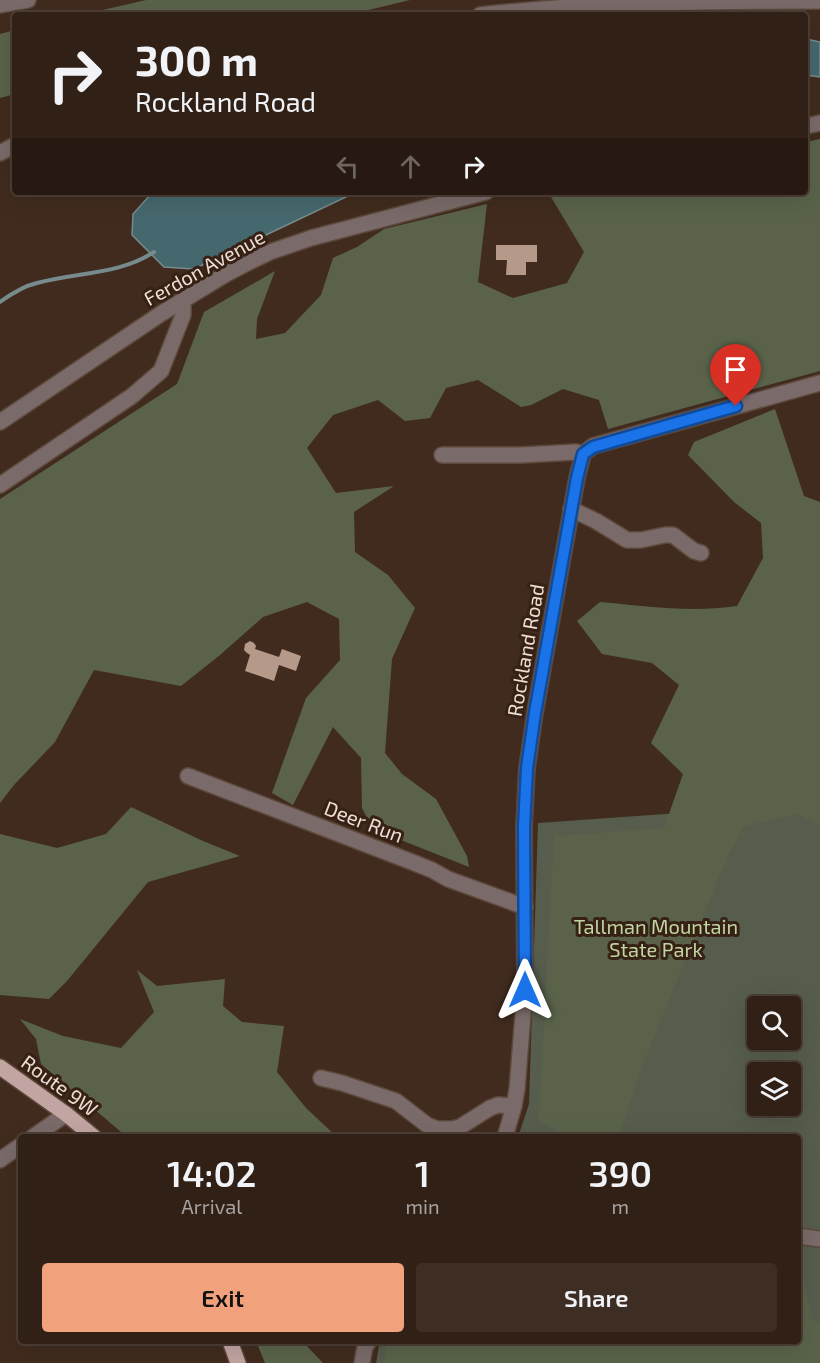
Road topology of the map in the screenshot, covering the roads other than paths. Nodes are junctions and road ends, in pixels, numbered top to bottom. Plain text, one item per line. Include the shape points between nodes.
1 (28, 0) edge
2 (820, 1) edge
3 (0, 5) edge
4 (508, 12) edge
5 (474, 195) edge
6 (183, 300) junction
7 (820, 383) edge
8 (0, 422) edge
9 (583, 454) junction
10 (442, 455) dead end
11 (0, 485) edge
12 (571, 509) junction
13 (701, 553) dead end
14 (188, 776) dead end
15 (525, 907) junction
16 (4, 1073) edge
17 (321, 1078) dead end
18 (514, 1106) junction
19 (66, 1114) junction
20 (37, 1134) edge
21 (90, 1134) edge
22 (506, 1134) edge
23 (18, 1147) edge
24 (0, 1160) edge
25 (801, 1237) edge
26 (818, 1242) edge
27 (231, 1344) edge
28 (368, 1344) edge
29 (238, 1363) edge
30 (362, 1363) edge

1 - 3 street
2 - 4 street via 597,5
5 - 6 street, Ferdon Avenue via 291,244 251,261
6 - 8 street, Ferdon Avenue
6 - 11 street via 183,315 162,371 132,396
7 - 9 street via 593,447
9 - 10 street
9 - 12 street, Rockland Road
12 - 13 street via 627,540 673,535
12 - 15 street, Rockland Road via 527,768
14 - 15 street, Deer Run
15 - 18 street, Rockland Road via 525,990
16 - 19 main road, Route 9W
17 - 18 street via 396,1101 437,1129 460,1127 498,1105
18 - 22 street, Rockland Road
19 - 20 street
19 - 21 main road, Route 9W
23 - 24 street
25 - 26 street
27 - 29 main road
28 - 30 street

